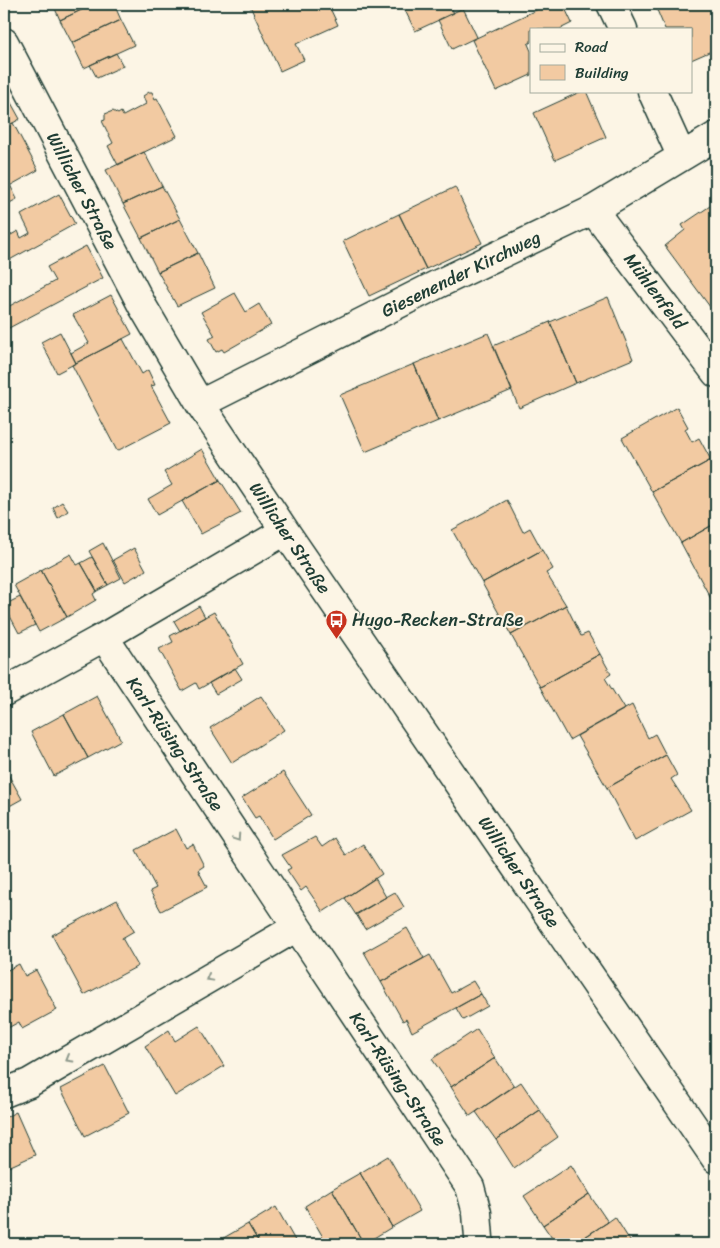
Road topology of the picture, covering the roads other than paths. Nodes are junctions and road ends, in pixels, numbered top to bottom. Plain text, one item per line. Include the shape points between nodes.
1 (611, 4) edge
2 (623, 28) edge
3 (4, 42) edge
4 (652, 92) edge
5 (716, 136) edge
6 (681, 155) junction
7 (593, 210) junction
8 (716, 373) edge
9 (200, 404) junction
10 (285, 531) junction
11 (104, 637) junction
12 (4, 692) edge
13 (297, 927) junction
14 (4, 1093) edge
15 (716, 1159) edge
16 (478, 1238) dead end

1 - 2 street
3 - 9 street, Willicher Straße via 143,307
4 - 6 street
5 - 6 street, Giesenender Kirchweg
6 - 7 street, Giesenender Kirchweg
7 - 8 street, Mühlenfeld
7 - 9 street, Giesenender Kirchweg
9 - 10 street, Willicher Straße
10 - 11 street
10 - 15 street, Willicher Straße
11 - 12 street
11 -> 13 street, Karl-Rüsing-Straße
13 -> 14 street via 250,963
13 - 16 street, Karl-Rüsing-Straße via 470,1187 478,1213

